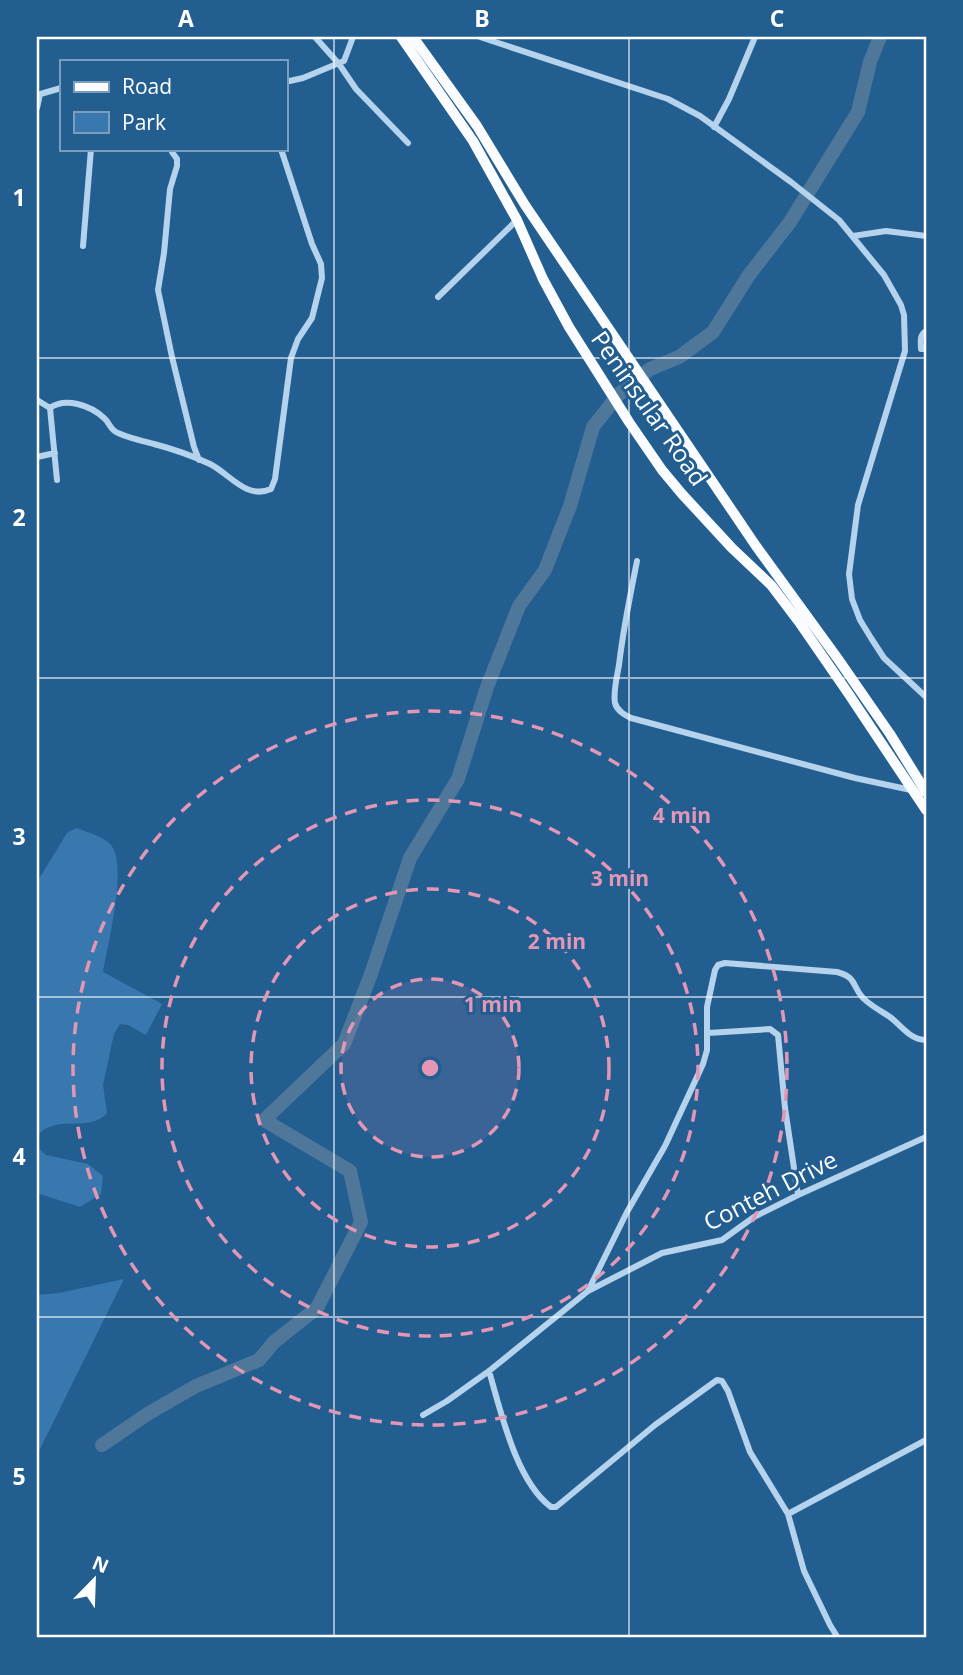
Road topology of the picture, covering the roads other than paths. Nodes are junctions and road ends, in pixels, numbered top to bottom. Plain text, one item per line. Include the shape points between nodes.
1 (315, 37) edge
2 (353, 37) edge
3 (401, 37) edge
4 (413, 37) edge
5 (480, 37) edge
6 (755, 37) edge
7 (339, 64) junction
8 (287, 82) edge
9 (60, 88) edge
10 (38, 94) edge
11 (37, 108) edge
12 (715, 127) junction
13 (408, 143) dead end
14 (91, 150) edge
15 (172, 150) edge
16 (281, 150) edge
17 (517, 220) junction
18 (853, 236) junction
19 (926, 236) edge
20 (83, 246) dead end
21 (438, 297) dead end
22 (926, 331) edge
23 (926, 349) edge
24 (37, 400) edge
25 (50, 408) junction
26 (55, 453) junction
27 (37, 457) edge
28 (200, 460) junction
29 (57, 480) dead end
30 (637, 561) dead end
31 (926, 697) edge
32 (913, 790) junction
33 (926, 792) edge
34 (926, 810) edge
35 (708, 1033) junction
36 (926, 1040) edge
37 (926, 1137) edge
38 (798, 1195) junction
39 (588, 1291) junction
40 (489, 1371) junction
41 (423, 1415) dead end
42 (926, 1440) edge
43 (788, 1514) junction
44 (838, 1638) edge

1 - 7 street
2 - 7 street
3 - 17 main road, Peninsular Road via 473,141
4 - 33 main road, Peninsular Road
5 - 12 street via 668,99
6 - 12 street
7 - 8 street
7 - 13 street via 356,89
9 - 10 street
10 - 11 street
12 - 18 street via 821,205
14 - 20 street
15 - 28 street via 177,166 158,290
16 - 28 street via 322,278 312,318 291,358 275,479 263,493 244,488
17 - 21 street
17 - 32 main road, Peninsular Road via 569,327 662,470 771,585
18 - 19 street via 886,232
18 - 31 street via 897,297 906,339 858,505 849,574 852,599 884,658
22 - 23 street via 920,337 921,349
24 - 25 street
25 - 26 street
25 - 28 street via 67,402 81,405 105,418 114,432
26 - 27 street
26 - 29 street
30 - 32 street via 616,686 615,704 625,715
32 - 34 main road, Peninsular Road
35 - 36 street via 707,1007 718,965 725,963 845,974 866,1001 902,1030
35 - 38 street via 770,1029 778,1035
35 - 39 street via 695,1084
37 - 38 street, Conteh Drive
38 - 39 street, Conteh Drive via 722,1240 662,1253
39 - 40 street, Conteh Drive
40 - 41 street, Conteh Drive
40 - 43 street via 521,1467 551,1507 717,1380 727,1391 750,1452
42 - 43 street
43 - 44 street via 804,1571

